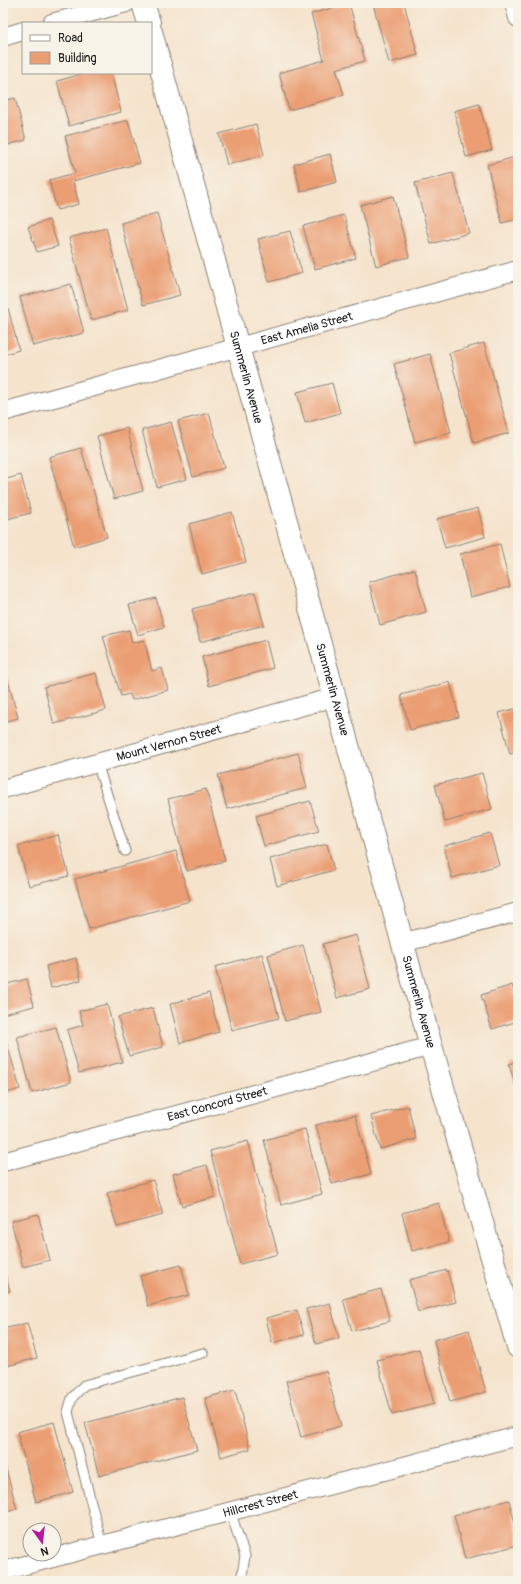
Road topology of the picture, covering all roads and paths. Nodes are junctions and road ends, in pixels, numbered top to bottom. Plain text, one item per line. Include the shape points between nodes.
1 (126, 3) edge
2 (143, 3) edge
3 (514, 3) edge
4 (518, 18) edge
5 (56, 22) edge
6 (149, 22) edge
7 (22, 31) edge
8 (152, 36) edge
9 (3, 37) edge
10 (518, 270) edge
11 (237, 346) junction
12 (3, 412) edge
13 (335, 697) junction
14 (97, 763) junction
15 (3, 789) edge
16 (125, 851) dead end
17 (518, 912) edge
18 (402, 943) junction
19 (431, 1046) junction
20 (3, 1162) edge
21 (518, 1347) edge
22 (203, 1353) dead end
23 (518, 1436) edge
24 (230, 1512) junction
25 (102, 1546) junction
26 (3, 1571) edge
27 (244, 1581) edge

1 - 5 street
2 - 6 street
3 - 4 street
7 - 9 street
8 - 11 street, Summerlin Avenue
10 - 11 street, East Amelia Street
11 - 12 street, East Amelia Street
11 - 13 street, Summerlin Avenue
13 - 14 street, Mount Vernon Street
13 - 18 street, Summerlin Avenue
14 - 15 street, Mount Vernon Street
14 - 16 lane
17 - 18 street
18 - 19 street, Summerlin Avenue
19 - 20 street, East Concord Street
19 - 21 street, Summerlin Avenue
22 - 25 lane via 84,1385 72,1398 68,1412
23 - 24 street, Hillcrest Street
24 - 25 street, Hillcrest Street
24 - 27 lane via 245,1556 242,1575
25 - 26 street, Hillcrest Street

